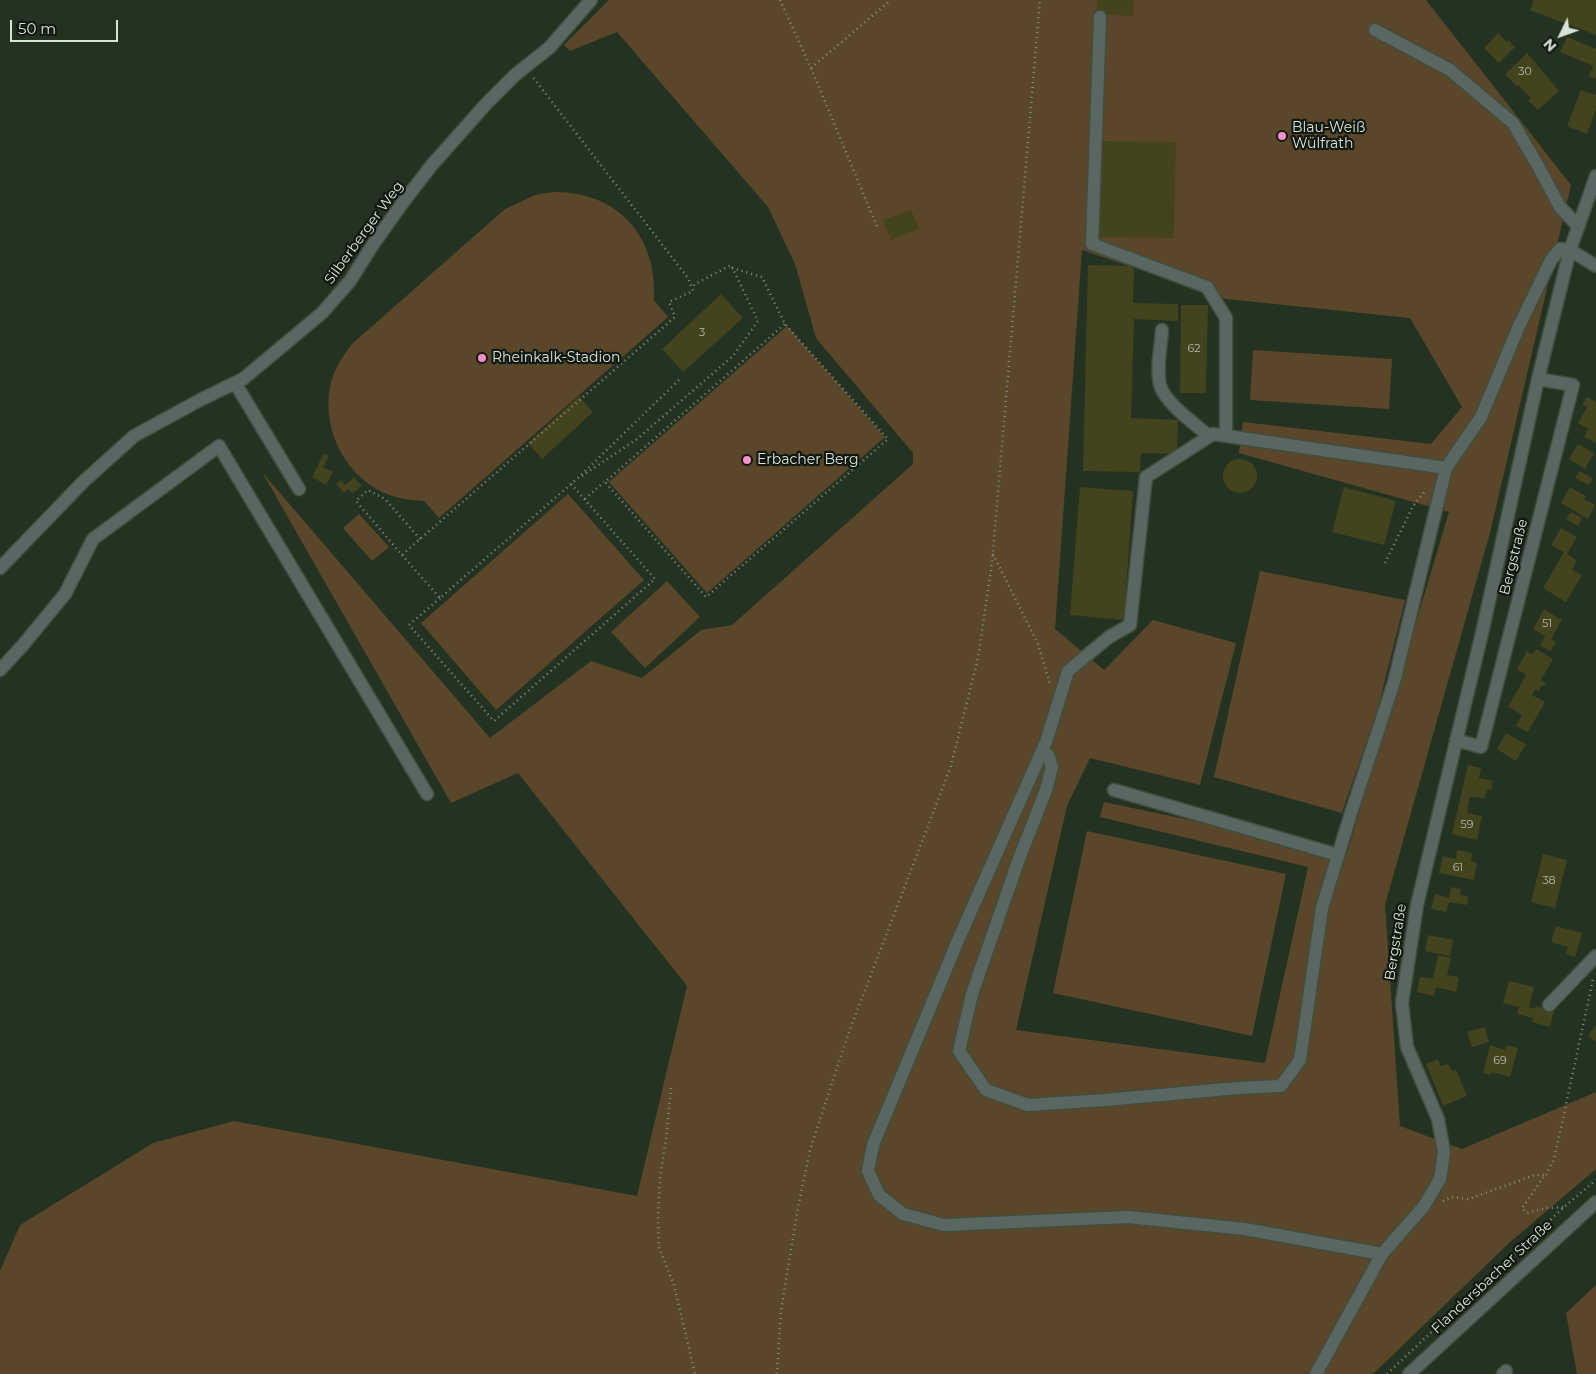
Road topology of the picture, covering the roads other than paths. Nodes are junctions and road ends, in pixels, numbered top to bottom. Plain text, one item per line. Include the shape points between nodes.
1 (591, 0) edge
2 (1100, 17) dead end
3 (1375, 30) dead end
4 (1596, 176) edge
5 (1578, 226) junction
6 (1570, 250) junction
7 (1596, 266) edge
8 (1162, 330) dead end
9 (1538, 379) junction
10 (235, 383) junction
11 (1209, 436) junction
12 (1226, 436) junction
13 (1446, 468) junction
14 (299, 489) dead end
15 (0, 568) edge
16 (0, 670) edge
17 (1456, 740) junction
18 (1040, 755) junction
19 (1114, 790) dead end
20 (427, 794) dead end
21 (1338, 855) junction
22 (1596, 956) edge
23 (1549, 1005) dead end
24 (1596, 1202) edge
25 (1382, 1254) junction
26 (1316, 1374) edge
27 (1410, 1374) edge

1 - 10 street, Silberberger Weg via 549,48 486,104 431,166 350,281 322,313
2 - 12 street via 1092,244 1207,287 1226,318
3 - 5 street via 1450,70 1513,123 1560,207
4 - 5 street, Bergstraße
5 - 6 street, Bergstraße
6 - 7 street
6 - 9 street, Bergstraße
6 - 13 street via 1560,249 1551,260 1481,418
8 - 11 street via 1159,376 1163,392
9 - 17 street, Bergstraße
9 - 17 street, Bergstraße via 1573,385 1481,747
10 - 14 street
10 - 15 street, Silberberger Weg via 134,436 83,482
11 - 12 street
11 - 18 street via 1146,477 1130,625 1109,637 1068,671
12 - 13 street
13 - 21 street via 1394,682
16 - 20 street via 65,594 93,539 219,446
17 - 25 street, Bergstraße via 1417,906 1402,1003 1407,1047 1438,1119 1444,1152 1440,1179 1424,1206
18 - 21 street via 1048,755 1052,767 1046,790 1018,859 972,994 959,1051 986,1090 1028,1105 1281,1086 1300,1060 1322,908
18 - 25 street via 873,1145 868,1171 879,1195 903,1214 944,1225 1128,1217 1245,1229
19 - 21 street
22 - 23 street
24 - 27 street, Flandersbacher Straße
25 - 26 street, Bergstraße

